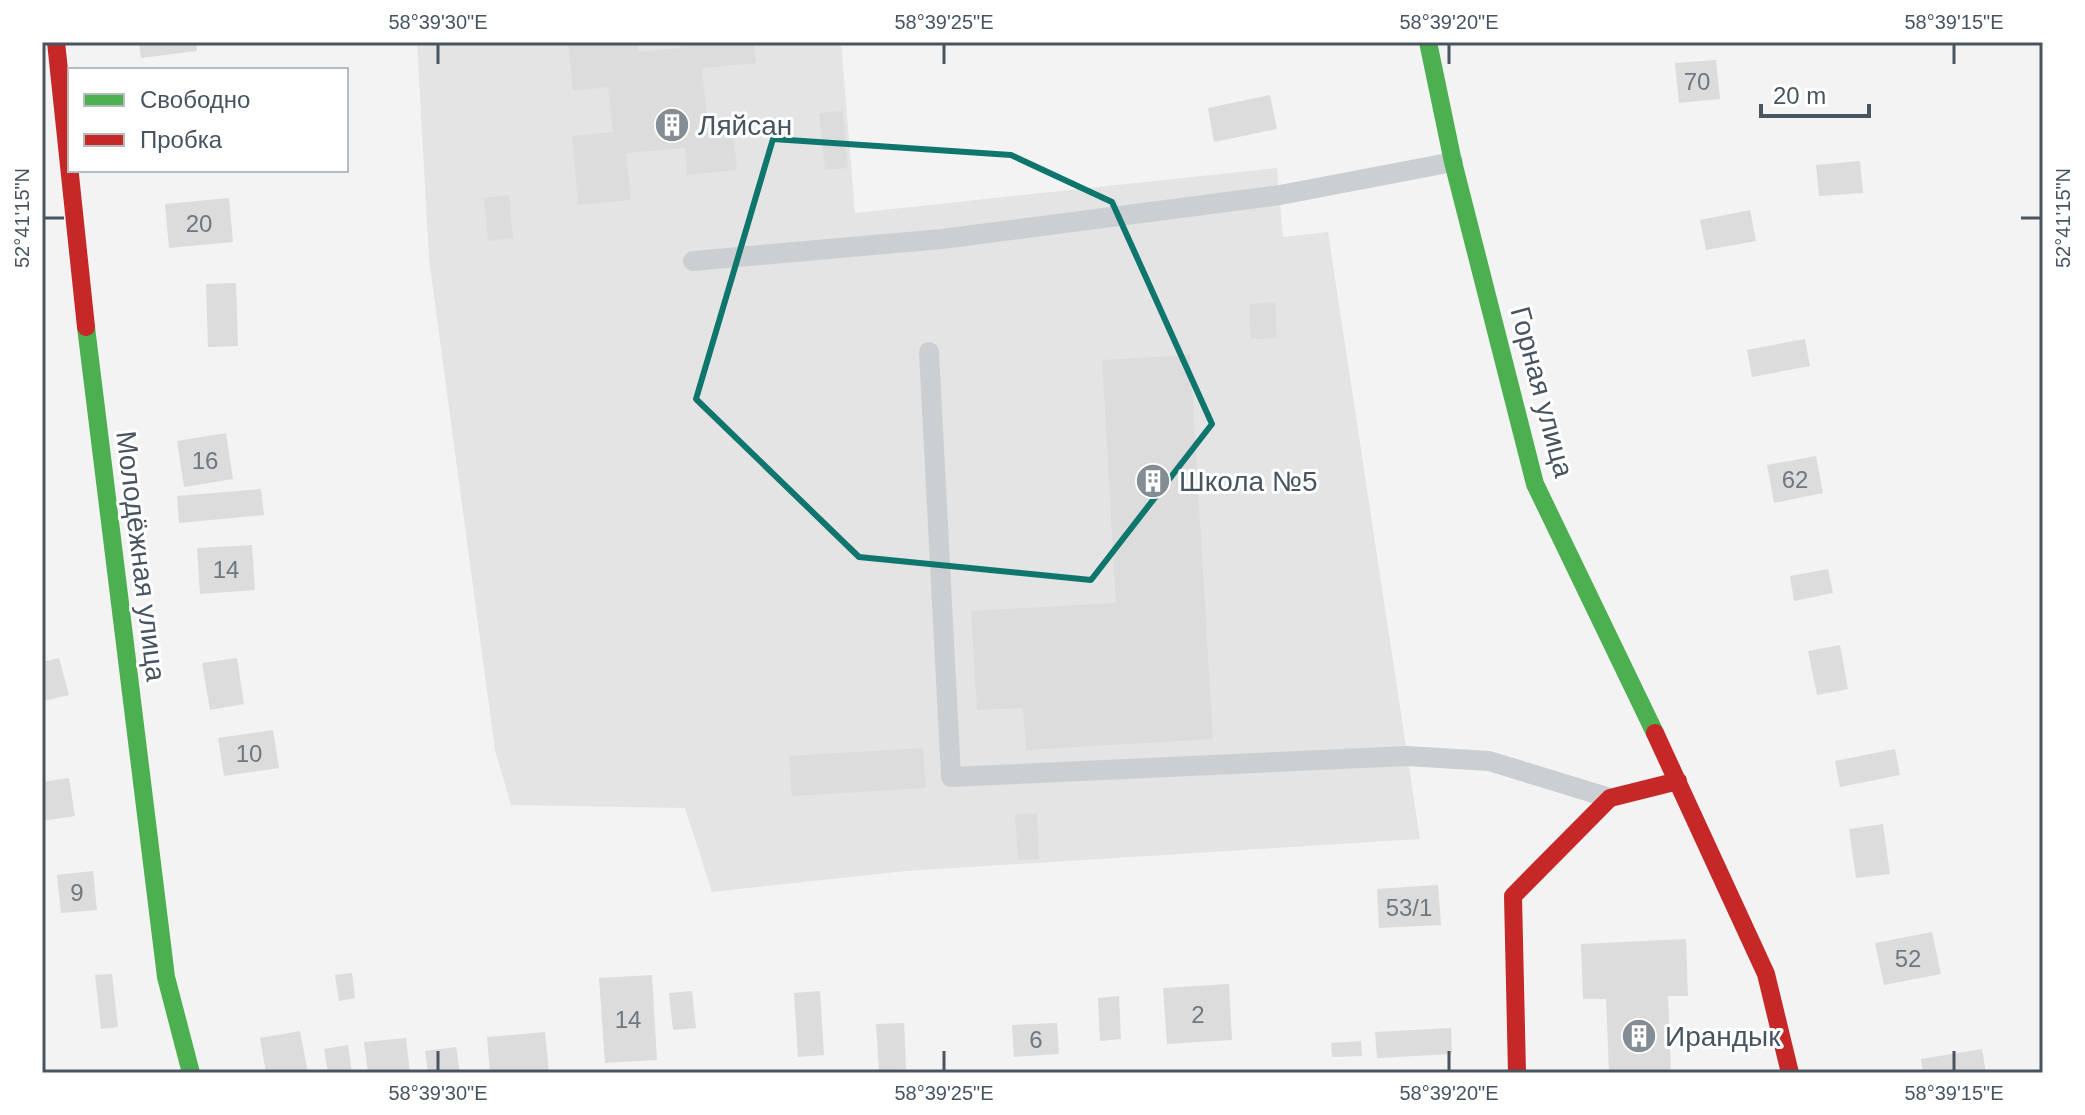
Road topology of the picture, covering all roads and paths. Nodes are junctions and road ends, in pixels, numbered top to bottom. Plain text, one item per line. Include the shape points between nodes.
1 (56, 42) edge
2 (1428, 42) edge
3 (68, 158) edge
4 (1453, 162) junction
5 (69, 172) edge
6 (693, 261) dead end
7 (929, 352) dead end
8 (1678, 781) junction
9 (1610, 798) junction
10 (191, 1073) edge
11 (1517, 1073) edge
12 (1790, 1073) edge

1 - 3 street, Молодёжная улица
2 - 4 street, Горная улица
4 - 6 lane via 1280,195 942,239
4 - 8 street, Горная улица via 1535,484
5 - 10 street, Молодёжная улица via 166,977
7 - 9 lane via 951,777 1407,756 1489,761
8 - 9 street
8 - 12 street, Горная улица via 1766,974
9 - 11 street via 1513,896

